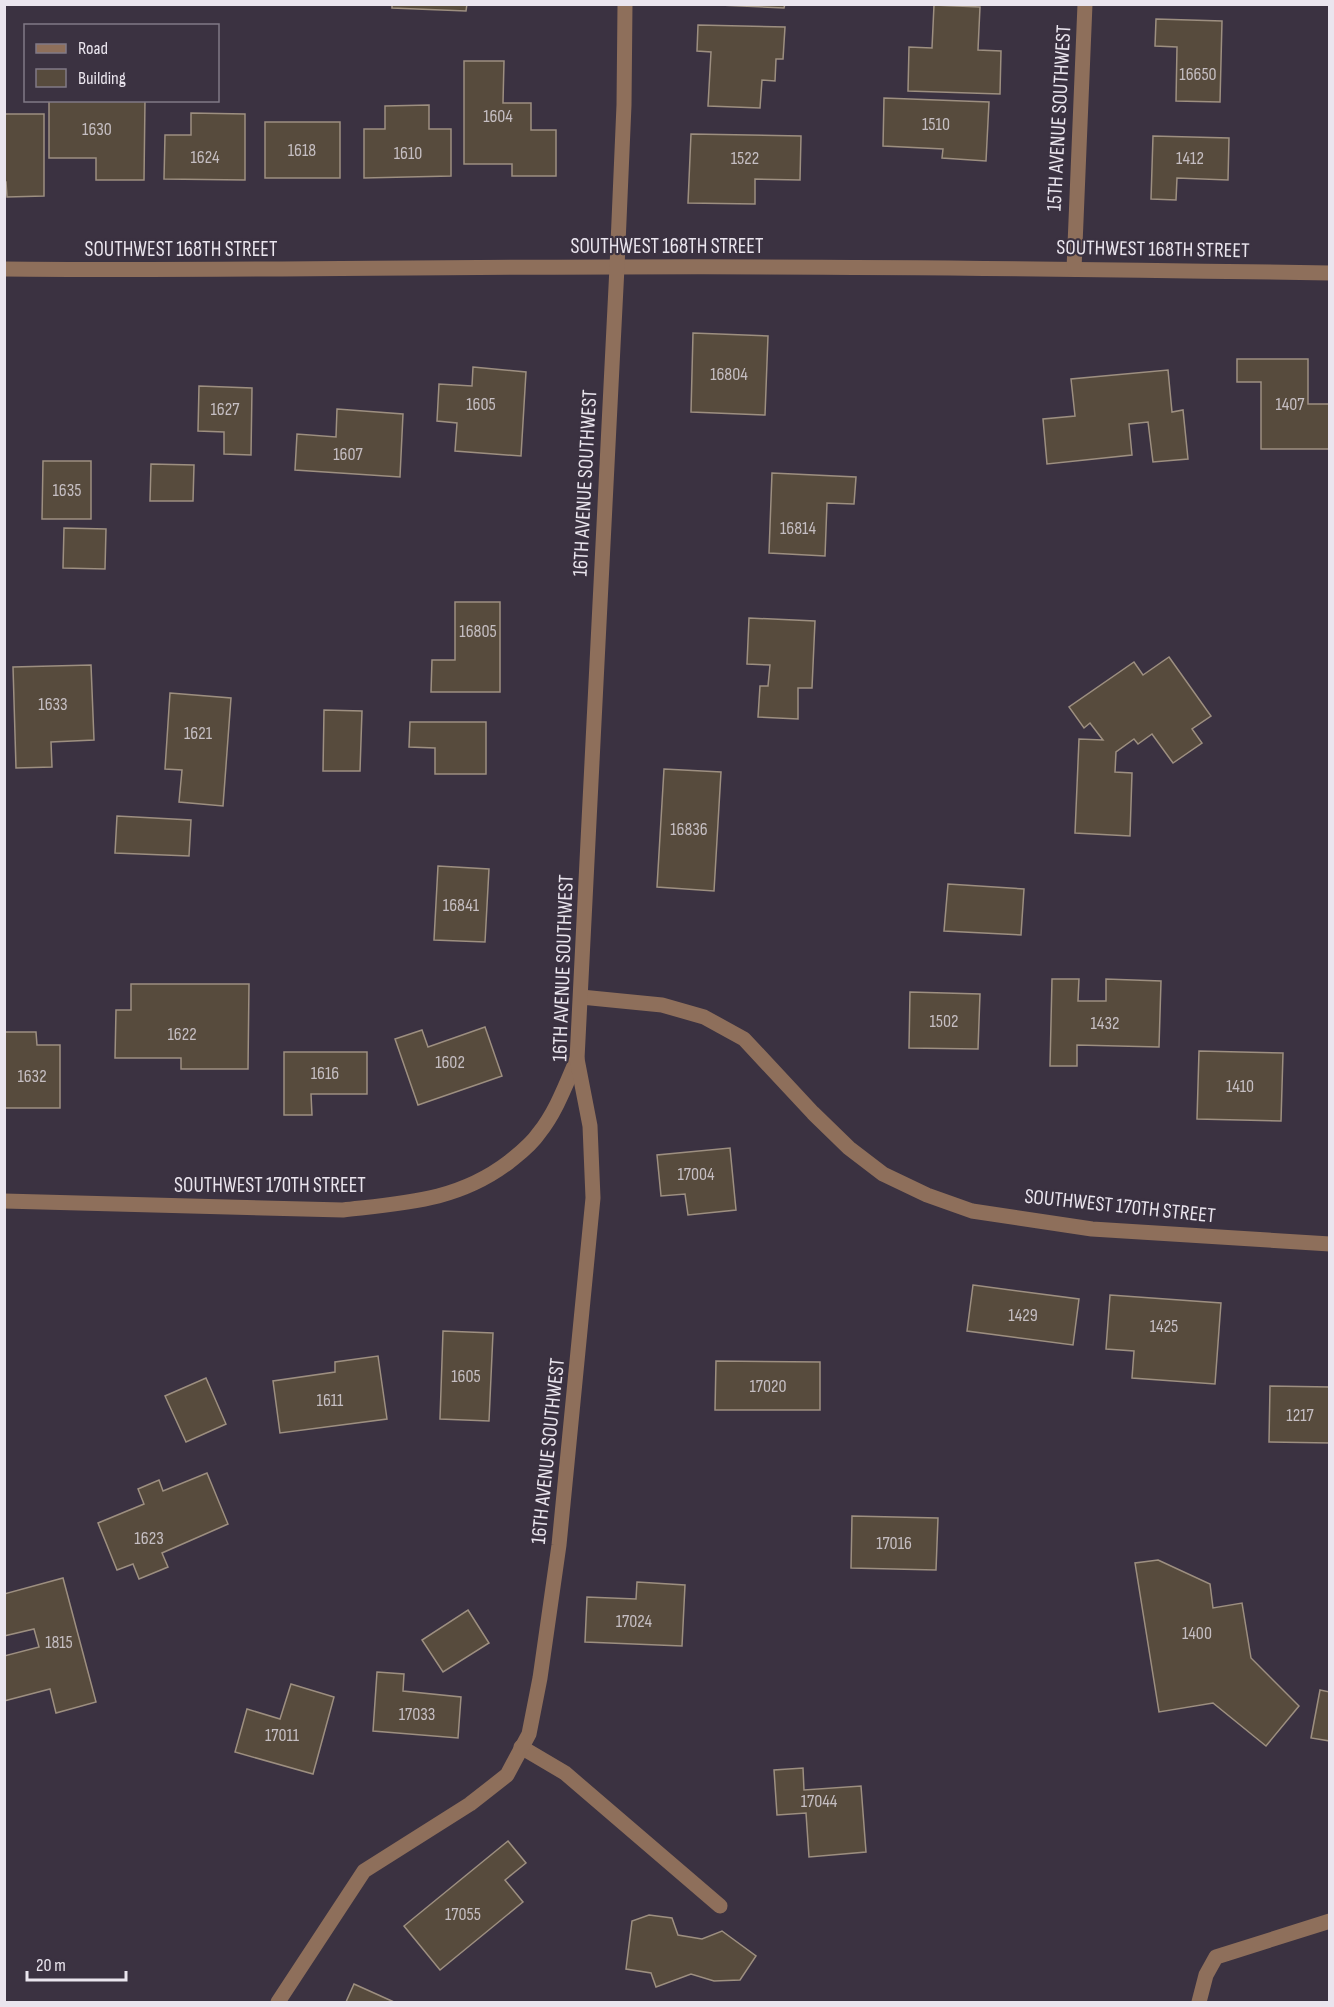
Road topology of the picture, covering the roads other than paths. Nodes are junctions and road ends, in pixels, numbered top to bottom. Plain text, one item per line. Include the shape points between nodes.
1 (625, 4) edge
2 (1085, 4) edge
3 (617, 267) junction
4 (1074, 268) junction
5 (4, 269) edge
6 (1329, 273) edge
7 (581, 997) junction
8 (577, 1059) junction
9 (4, 1201) edge
10 (1329, 1244) edge
11 (521, 1748) junction
12 (720, 1906) dead end
13 (1329, 1921) edge
14 (1201, 1996) edge
15 (278, 2002) edge

1 - 3 street, 16TH AVENUE SOUTHWEST
2 - 4 street, 15TH AVENUE SOUTHWEST
3 - 4 street, SOUTHWEST 168TH STREET
3 - 5 street, SOUTHWEST 168TH STREET
3 - 7 street, 16TH AVENUE SOUTHWEST
4 - 6 street, SOUTHWEST 168TH STREET
7 - 8 street, 16TH AVENUE SOUTHWEST
7 - 10 street, SOUTHWEST 170TH STREET via 662,1005 704,1017 734,1033 849,1148 883,1174 972,1211 1092,1229
8 - 9 street, SOUTHWEST 170TH STREET via 553,1110 528,1147 474,1184 443,1196 344,1210
8 - 11 street, 16TH AVENUE SOUTHWEST via 590,1126 593,1198 560,1545 540,1678 529,1734
11 - 12 street via 565,1773
11 - 15 street, 16TH AVENUE SOUTHWEST via 507,1774 470,1804 364,1871
13 - 14 street via 1216,1957

